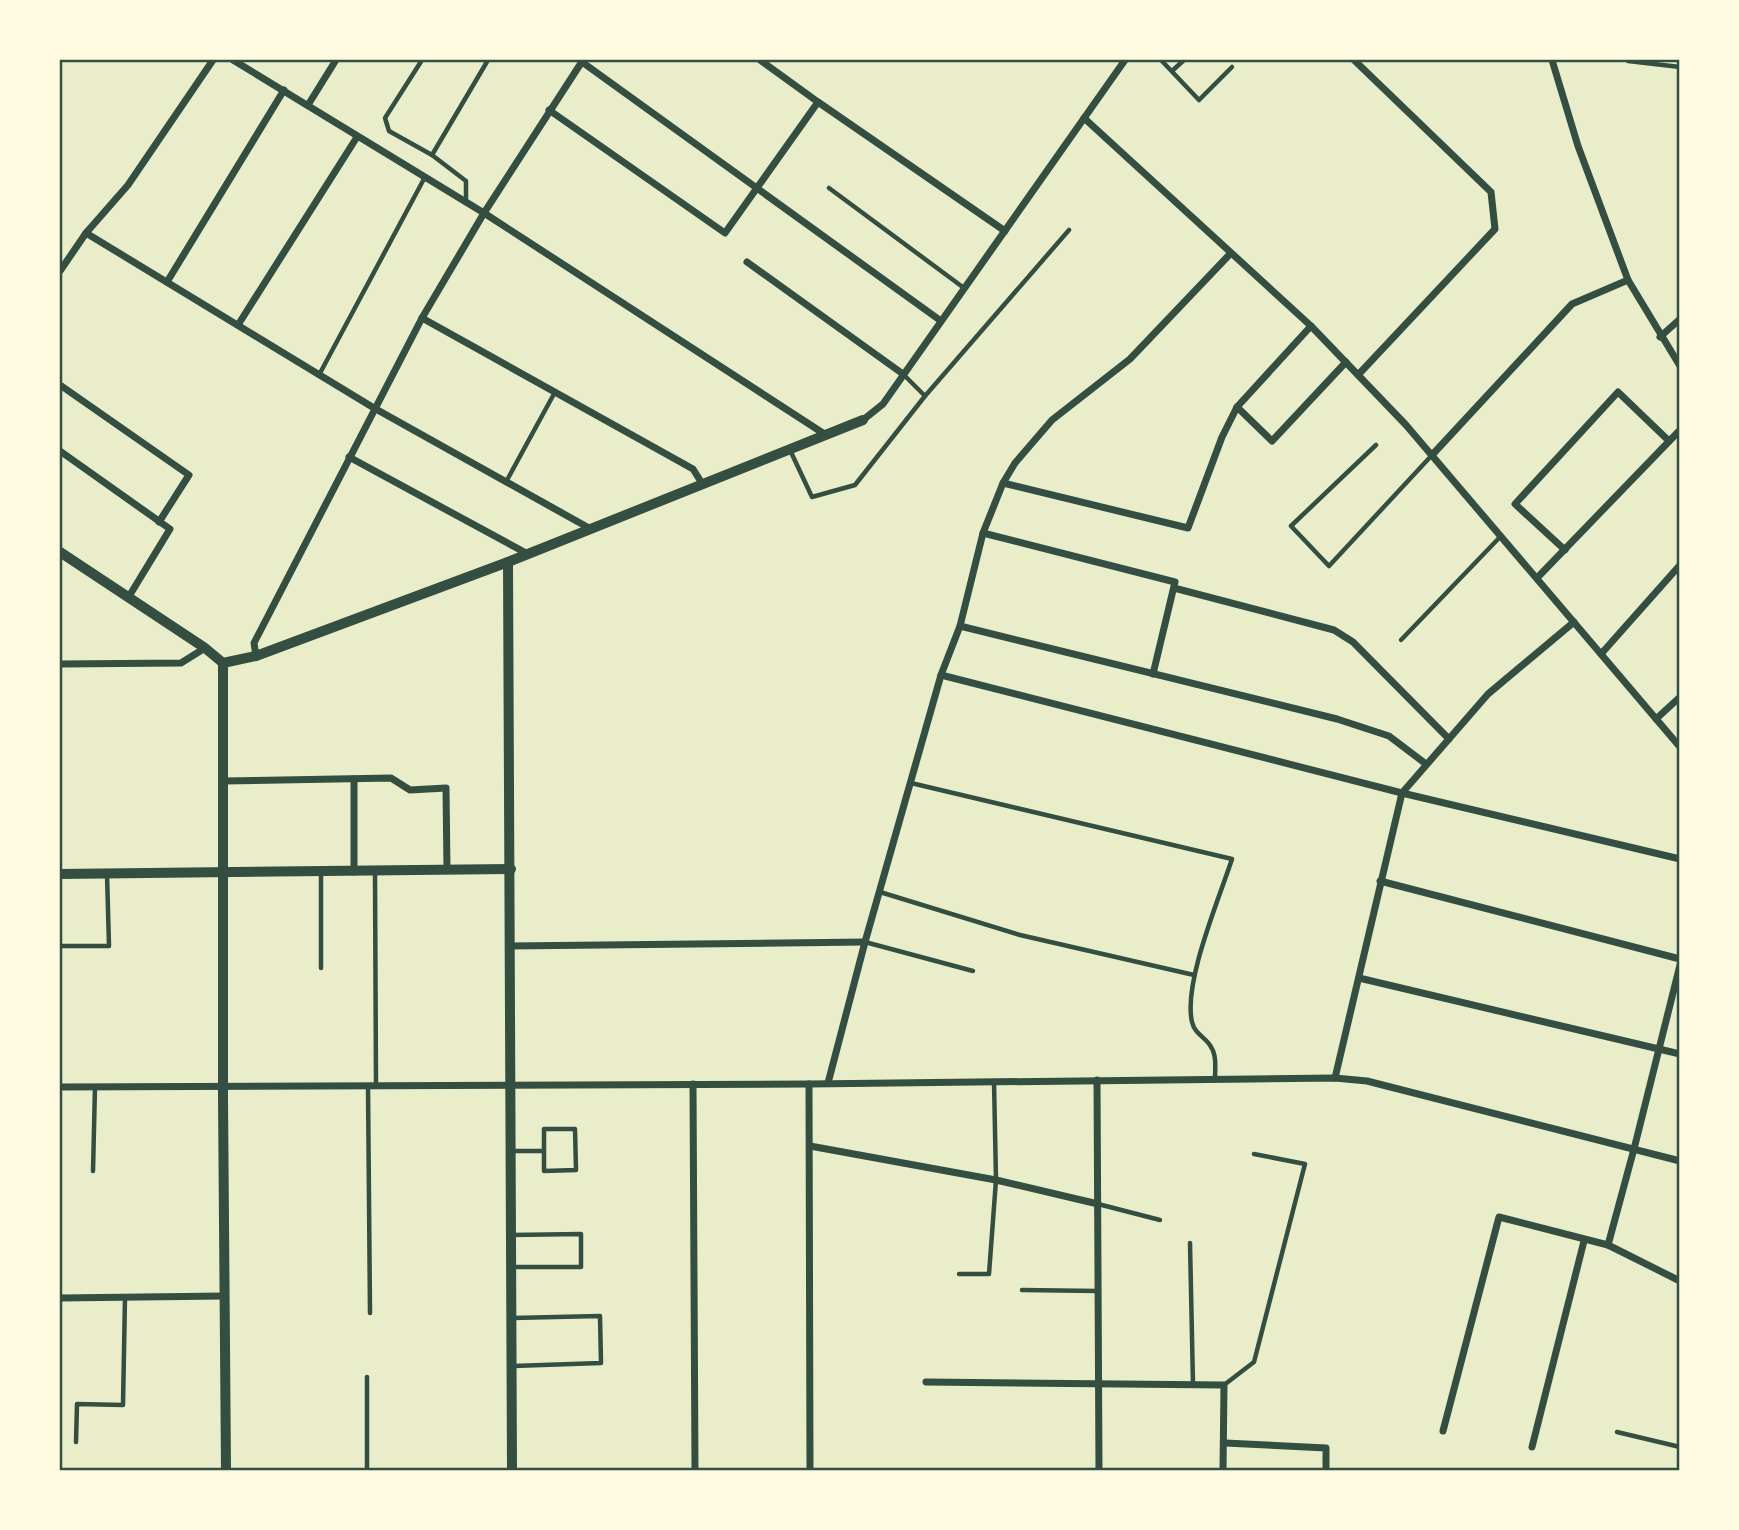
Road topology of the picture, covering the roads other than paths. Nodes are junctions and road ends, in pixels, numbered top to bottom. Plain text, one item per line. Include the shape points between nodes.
1 (213, 60) edge
2 (233, 60) edge
3 (336, 60) edge
4 (422, 60) edge
5 (488, 60) edge
6 (761, 60) edge
7 (1125, 60) edge
8 (1161, 60) edge
9 (1184, 60) edge
10 (1354, 60) edge
11 (1552, 60) edge
12 (582, 61) edge
13 (1628, 61) dead end
14 (1232, 67) dead end
15 (1679, 67) edge
16 (1172, 71) junction
17 (284, 90) junction
18 (818, 102) junction
19 (308, 105) junction
20 (549, 110) junction
21 (1084, 118) junction
22 (357, 137) junction
23 (432, 155) junction
24 (425, 177) junction
25 (756, 188) junction
26 (829, 188) dead end
27 (466, 202) junction
28 (484, 213) junction
29 (1069, 230) dead end
30 (1005, 231) junction
31 (86, 233) junction
32 (1230, 254) junction
33 (747, 262) dead end
34 (60, 271) edge
35 (1628, 281) junction
36 (167, 282) junction
37 (964, 288) junction
38 (422, 318) junction
39 (1679, 319) edge
40 (941, 321) junction
41 (238, 325) junction
42 (1311, 326) junction
43 (1660, 337) junction
44 (1346, 362) junction
45 (1679, 366) edge
46 (903, 374) junction
47 (319, 375) junction
48 (1358, 375) junction
49 (60, 385) edge
50 (555, 392) junction
51 (925, 396) junction
52 (1237, 407) junction
53 (374, 408) junction
54 (863, 420) joint
55 (1679, 430) edge
56 (826, 435) junction
57 (1669, 441) junction
58 (1376, 445) dead end
59 (790, 450) junction
60 (60, 451) edge
61 (1433, 454) junction
62 (349, 457) junction
63 (506, 482) junction
64 (1003, 482) junction
65 (703, 485) junction
66 (159, 522) junction
67 (589, 528) junction
68 (983, 533) junction
69 (1502, 536) junction
70 (1565, 550) junction
71 (60, 552) edge
72 (526, 553) junction
73 (508, 562) junction
74 (1679, 565) edge
75 (1537, 578) junction
76 (1174, 588) junction
77 (128, 598) junction
78 (1574, 622) junction
79 (960, 626) junction
80 (1401, 640) dead end
81 (205, 648) junction
82 (1601, 654) junction
83 (256, 656) junction
84 (223, 663) junction
85 (60, 664) edge
86 (1153, 674) junction
87 (941, 675) junction
88 (1679, 697) edge
89 (1656, 719) junction
90 (1449, 739) junction
91 (1679, 747) edge
92 (1426, 764) junction
93 (354, 779) junction
94 (223, 781) junction
95 (911, 783) junction
96 (1402, 793) junction
97 (1679, 859) edge
98 (510, 869) junction
99 (447, 870) junction
100 (321, 872) junction
101 (354, 872) junction
102 (374, 872) junction
103 (60, 874) edge
104 (107, 874) junction
105 (223, 874) junction
106 (1380, 881) junction
107 (879, 892) junction
108 (865, 942) junction
109 (60, 946) edge
110 (510, 946) junction
111 (1679, 958) edge
112 (1679, 965) edge
113 (321, 968) dead end
114 (972, 971) dead end
115 (1194, 975) junction
116 (1359, 978) junction
117 (1657, 1048) junction
118 (1679, 1054) edge
119 (1335, 1078) junction
120 (1214, 1079) junction
121 (1097, 1080) junction
122 (994, 1081) junction
123 (828, 1083) junction
124 (693, 1084) junction
125 (809, 1084) junction
126 (372, 1085) junction
127 (510, 1085) junction
128 (223, 1086) junction
129 (60, 1087) edge
130 (94, 1087) junction
131 (810, 1146) junction
132 (1634, 1149) junction
133 (544, 1151) junction
134 (511, 1152) junction
135 (1254, 1154) dead end
136 (1679, 1161) edge
137 (93, 1171) dead end
138 (996, 1180) junction
139 (1098, 1204) junction
140 (1160, 1220) dead end
141 (511, 1235) junction
142 (1584, 1241) junction
143 (1190, 1242) dead end
144 (1608, 1245) junction
145 (512, 1267) junction
146 (959, 1274) dead end
147 (1679, 1281) edge
148 (1022, 1290) dead end
149 (1098, 1291) junction
150 (224, 1296) junction
151 (60, 1297) edge
152 (125, 1297) junction
153 (370, 1313) dead end
154 (512, 1318) junction
155 (512, 1366) junction
156 (367, 1377) dead end
157 (926, 1382) dead end
158 (1098, 1383) junction
159 (1192, 1384) junction
160 (1224, 1385) junction
161 (1443, 1432) dead end
162 (1617, 1432) dead end
163 (76, 1442) dead end
164 (1225, 1443) junction
165 (1532, 1447) dead end
166 (1679, 1447) edge
167 (226, 1471) edge
168 (367, 1471) edge
169 (512, 1471) edge
170 (695, 1471) edge
171 (810, 1471) edge
172 (1099, 1471) edge
173 (1223, 1471) edge
174 (1326, 1471) edge

1 - 31 street via 128,184
2 - 17 street
3 - 19 street
4 - 23 lane via 385,118 389,131
5 - 23 lane
6 - 18 street
7 - 21 street
8 - 16 lane
9 - 16 lane
10 - 48 street via 1492,192 1495,229
11 - 35 street via 1577,146
12 - 20 street
12 - 25 street
13 - 15 lane
14 - 16 lane via 1199,100
17 - 19 street
17 - 36 street
18 - 25 street
18 - 30 street
19 - 22 street
20 - 25 street via 725,233
20 - 28 street
21 - 30 street
21 - 32 street
22 - 24 street
22 - 41 street
23 - 27 lane via 466,181
24 - 27 street
24 - 47 lane
25 - 40 street
26 - 37 lane
27 - 28 street
28 - 38 street
28 - 56 street
29 - 51 lane
30 - 37 street
31 - 34 street
31 - 36 street
32 - 42 street
32 - 64 street via 1130,359 1052,421
33 - 46 street
35 - 43 street
35 - 61 street via 1572,304
36 - 41 street
37 - 40 street
38 - 50 street
38 - 53 street
39 - 43 street
40 - 46 street
41 - 47 street
42 - 44 street
42 - 52 street
43 - 45 street
44 - 48 street
44 - 52 street via 1272,442
46 - 51 lane
46 - 54 street via 883,404
47 - 53 street
48 - 61 street
49 - 66 street via 189,475
50 - 63 lane
50 - 65 street via 693,469
51 - 59 lane via 855,485 811,497
52 - 64 street via 1188,528
53 - 62 street
53 - 63 street
54 - 56 street
55 - 57 street
56 - 59 street
57 - 70 street
57 - 70 street via 1618,392 1515,504
58 - 61 lane via 1292,526 1329,566
59 - 65 street
60 - 66 street
61 - 69 street
62 - 72 street
62 - 83 street via 254,643
63 - 67 street
64 - 68 street
65 - 67 street
66 - 77 street via 170,529
67 - 72 street
68 - 76 street via 1175,582
68 - 79 street
69 - 75 street
69 - 80 lane
70 - 75 street
71 - 77 street
72 - 73 street
73 - 83 street
73 - 98 street
74 - 82 street
75 - 78 street
76 - 86 street
76 - 90 street via 1334,630 1353,642
77 - 81 street
78 - 82 street
78 - 90 street via 1488,694
79 - 86 street
79 - 87 street
81 - 84 street
81 - 85 street via 181,663
82 - 89 street
83 - 84 street
84 - 94 street
86 - 92 street via 1389,736
87 - 95 street
87 - 96 street
88 - 89 street
89 - 91 street
90 - 92 street
92 - 96 street
93 - 94 street
93 - 99 street via 391,778 410,790 446,788
93 - 101 street
94 - 105 street
95 - 107 street
95 - 115 lane via 1232,859
96 - 97 street
96 - 106 street
98 - 99 street
98 - 110 street
99 - 102 street
100 - 101 street
100 - 105 street
100 - 113 lane
101 - 102 street
102 - 126 lane
103 - 104 street
104 - 105 street
104 - 109 lane via 108,946
105 - 128 street
106 - 111 street
106 - 116 street
107 - 108 street
107 - 115 lane via 1020,934
108 - 110 street
108 - 114 lane
108 - 123 street
110 - 127 street
112 - 117 street
115 - 120 lane via 1191,1020 1197,1034 1211,1046
116 - 117 street
116 - 119 street
117 - 118 street
117 - 132 street
119 - 120 street
119 - 132 street via 1367,1081
120 - 121 street
121 - 122 street
121 - 139 street
122 - 123 street
122 - 138 lane
123 - 125 street
124 - 125 street
124 - 127 street
124 - 170 street
125 - 131 street
126 - 127 street
126 - 128 street
126 - 153 lane
127 - 134 street
128 - 130 street
128 - 150 street
129 - 130 street
130 - 137 lane
131 - 138 street
131 - 171 street
132 - 136 street
132 - 144 street
133 - 133 lane via 544,1171 576,1170 575,1129 544,1129
133 - 134 lane
134 - 141 street
135 - 160 lane via 1305,1164 1254,1362
138 - 139 street
138 - 146 lane via 989,1274
139 - 140 lane
139 - 149 street
141 - 145 street
141 - 145 lane via 581,1234 581,1267
142 - 144 street
142 - 161 street via 1499,1217
142 - 165 street
143 - 159 lane
144 - 147 street
145 - 154 street
148 - 149 lane
149 - 158 street
150 - 152 street
150 - 167 street
151 - 152 street
152 - 163 lane via 123,1405 77,1404
154 - 155 street
154 - 155 lane via 600,1316 601,1363
155 - 169 street
156 - 168 lane
157 - 158 street
158 - 159 street
158 - 172 street
159 - 160 street
160 - 164 street
162 - 166 lane
164 - 173 street
164 - 174 street via 1326,1448

